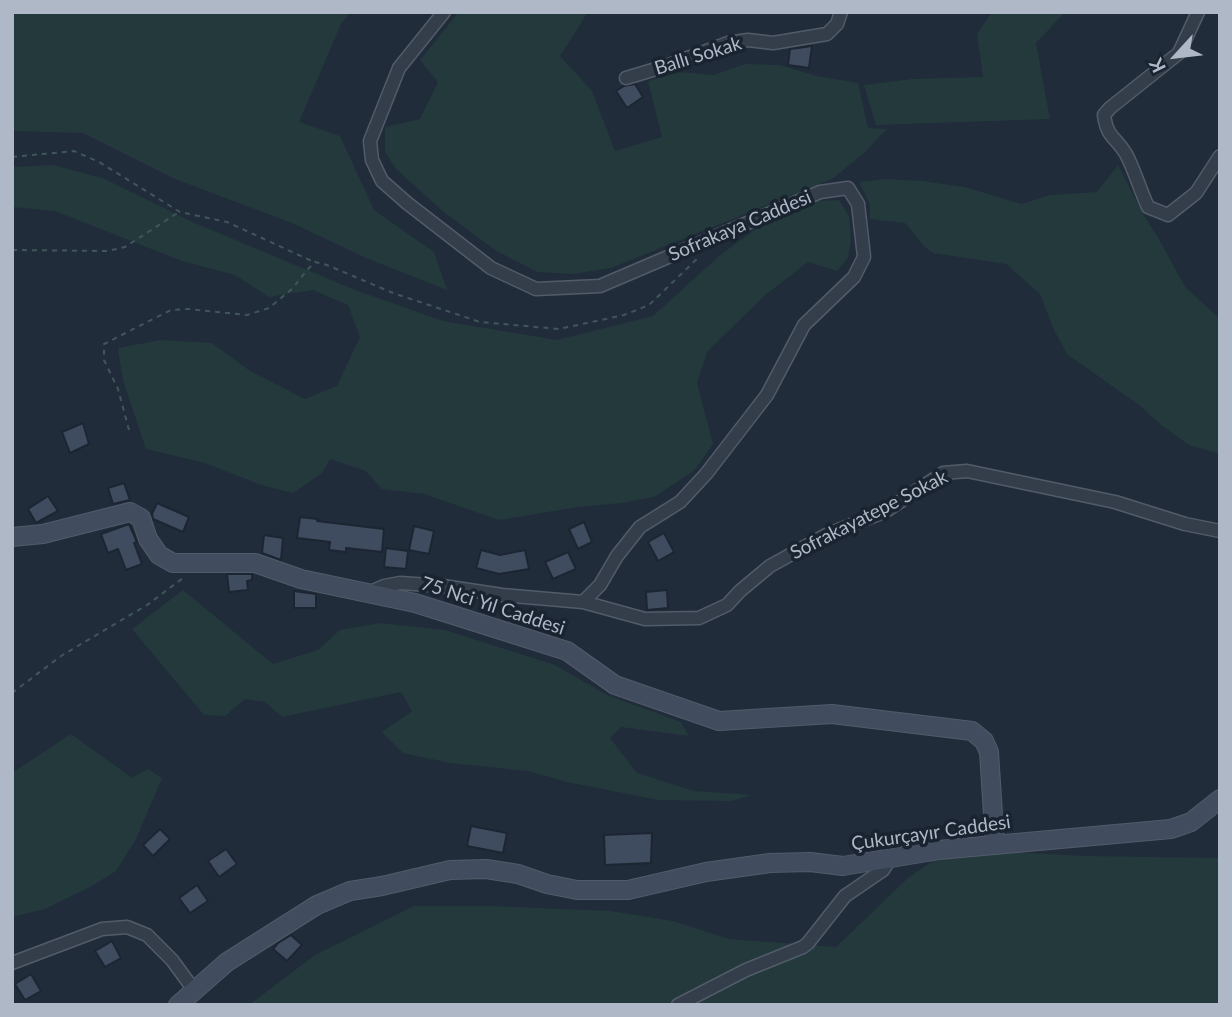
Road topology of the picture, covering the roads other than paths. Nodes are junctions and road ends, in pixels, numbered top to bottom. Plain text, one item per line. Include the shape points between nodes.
1 (444, 12) edge
2 (841, 12) edge
3 (1198, 12) edge
4 (626, 78) dead end
5 (1220, 156) edge
6 (1220, 531) edge
7 (12, 537) edge
8 (367, 593) junction
9 (583, 602) junction
10 (1220, 799) edge
11 (995, 845) junction
12 (890, 859) junction
13 (12, 963) edge
14 (194, 990) junction
15 (178, 1005) edge
16 (678, 1005) edge

1 - 9 street, Sofrakaya Caddesi via 399,68 370,141 372,160 382,181 407,203 491,268 536,289 600,286 820,192 848,188 858,204 864,257 854,277 804,324 767,395 706,474 680,502 640,527
2 - 4 street, Ballı Sokak via 827,34 774,43 727,43
3 - 5 street via 1179,53 1104,115 1106,128 1124,151 1148,207 1168,215 1196,193
6 - 9 street, Sofrakayatepe Sokak via 1115,502 967,471 943,473 886,511 826,535 770,566 727,605 699,618 645,619
7 - 8 street, 75 Nci Yıl Caddesi via 130,512 141,519 159,555 173,563 255,563 301,579
8 - 9 street, Sofrakayatepe Sokak via 400,583
8 - 11 street, 75 Nci Yıl Caddesi via 415,603 566,651 615,685 719,721 832,714 972,731 989,752
10 - 11 street, Çukurçayır Caddesi via 1191,822 1171,829
11 - 12 street, Çukurçayır Caddesi
12 - 14 street, Çukurçayır Caddesi via 843,866 770,863 628,890 577,890 518,874 450,870 350,891 317,905 228,962
12 - 16 street via 883,870 845,896 803,947
13 - 14 street via 102,929 127,928 147,934
14 - 15 street, Çukurçayır Caddesi

